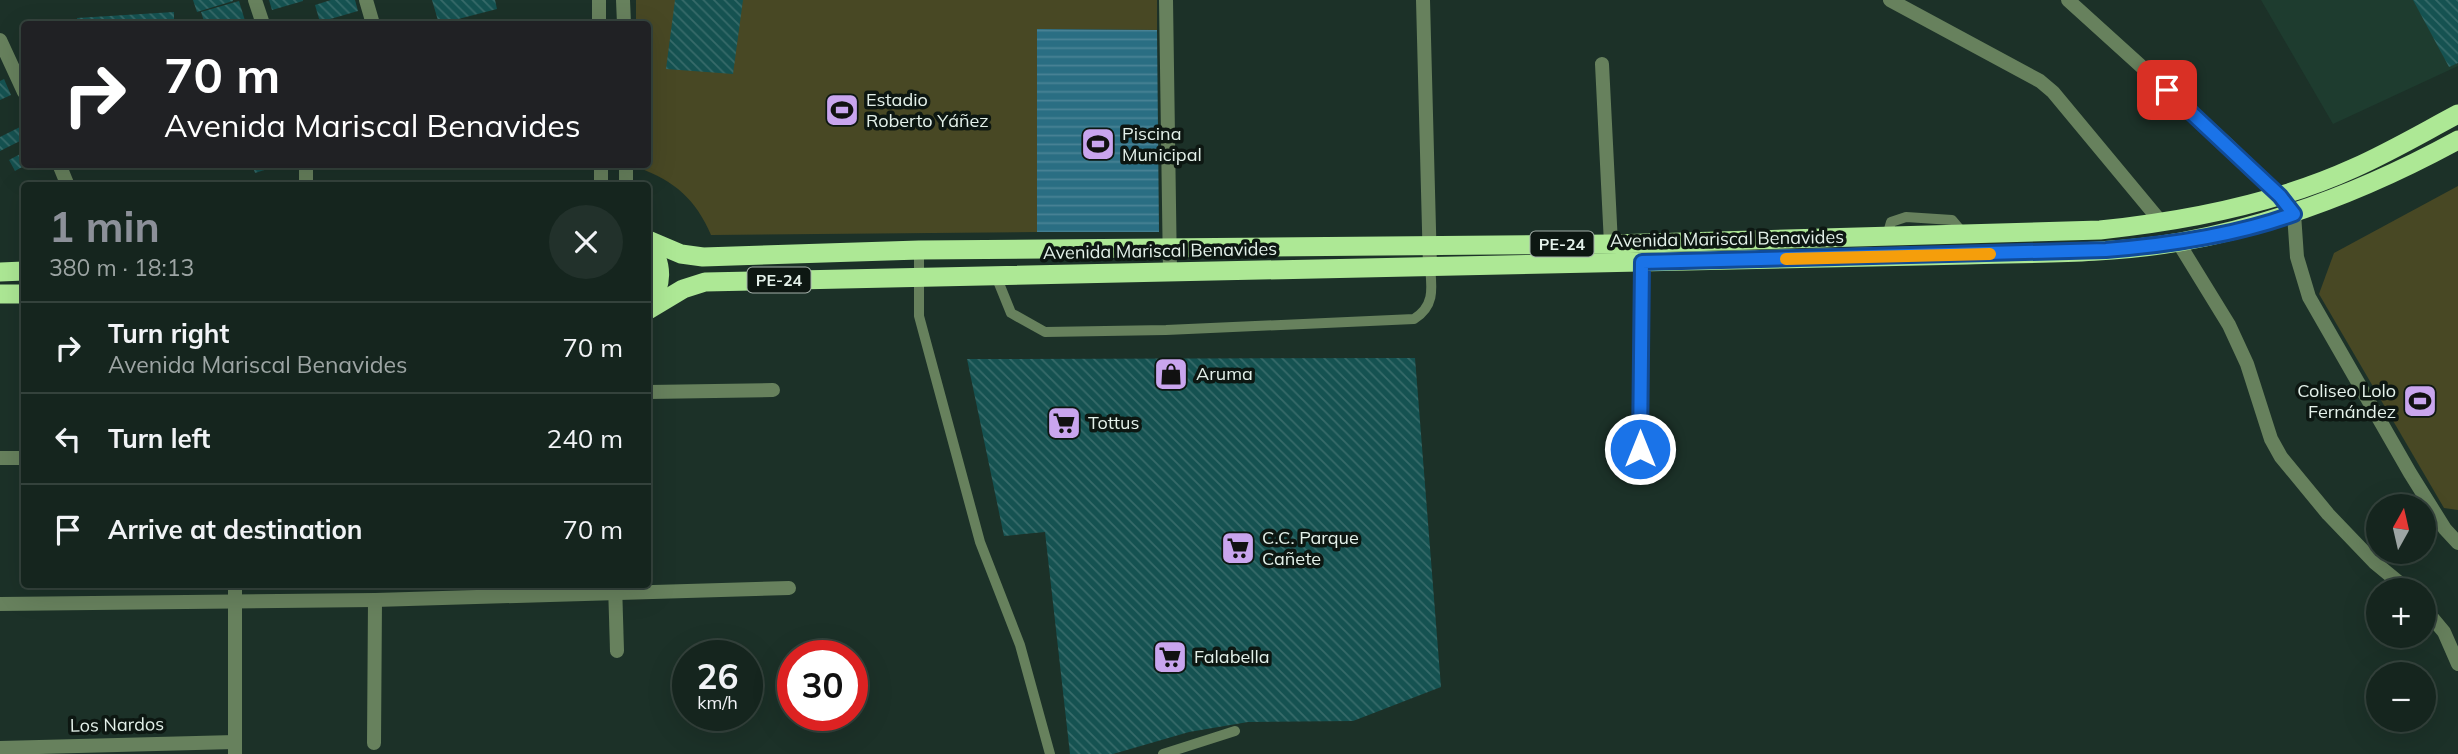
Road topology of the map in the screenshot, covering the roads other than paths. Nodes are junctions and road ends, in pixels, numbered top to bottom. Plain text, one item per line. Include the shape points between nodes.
1 (255, 0) edge
2 (366, 0) edge
3 (599, 0) edge
4 (623, 0) edge
5 (1166, 0) edge
6 (1423, 0) edge
7 (1890, 0) edge
8 (2068, 0) edge
9 (262, 21) edge
10 (372, 21) edge
11 (599, 21) edge
12 (624, 21) edge
13 (0, 40) edge
14 (1602, 64) dead end
15 (21, 86) edge
16 (2458, 114) edge
17 (2458, 140) edge
18 (2280, 196) junction
19 (2294, 214) junction
20 (2197, 215) junction
21 (2161, 222) junction
22 (1965, 235) junction
23 (2210, 236) junction
24 (2178, 242) junction
25 (651, 243) edge
26 (1611, 244) junction
27 (1431, 245) junction
28 (651, 246) edge
29 (1169, 249) junction
30 (919, 250) junction
31 (1967, 255) junction
32 (1642, 262) junction
33 (1430, 267) junction
34 (21, 271) edge
35 (0, 272) edge
36 (1170, 272) junction
37 (996, 276) junction
38 (917, 278) junction
39 (0, 294) edge
40 (21, 294) edge
41 (651, 304) edge
42 (651, 307) edge
43 (773, 390) dead end
44 (651, 392) edge
45 (1640, 449) dead end
46 (0, 458) edge
47 (21, 458) edge
48 (2458, 543) edge
49 (2393, 578) edge
50 (235, 588) edge
51 (615, 588) edge
52 (789, 588) dead end
53 (375, 600) junction
54 (235, 601) junction
55 (0, 604) edge
56 (2436, 622) edge
57 (617, 651) dead end
58 (2458, 664) edge
59 (1235, 730) dead end
60 (374, 743) dead end
61 (0, 748) edge
62 (235, 748) edge
63 (1050, 754) edge
64 (1163, 754) edge

1 - 9 street
2 - 10 street
3 - 11 street
4 - 12 street
5 - 29 street
6 - 27 street
7 - 21 street via 2040,81
8 - 18 street
13 - 15 street
14 - 26 street
16 - 18 highway, Avenida Mariscal Benavides / PE-24 via 2353,169
17 - 19 highway, Avenida Mariscal Benavides / PE-24 via 2400,172
18 - 19 street
18 - 20 highway, Avenida Mariscal Benavides / PE-24
19 - 23 highway, Avenida Mariscal Benavides / PE-24
19 - 48 street via 2297,257 2309,297 2410,473
20 - 21 highway, Avenida Mariscal Benavides / PE-24
20 - 23 highway
21 - 22 highway, Avenida Mariscal Benavides / PE-24 via 2100,230
22 - 26 highway, Avenida Mariscal Benavides / PE-24
22 - 31 lane
23 - 24 highway, Avenida Mariscal Benavides / PE-24
24 - 31 highway, Avenida Mariscal Benavides / PE-24 via 2106,250
24 - 49 street via 2229,325 2270,439 2281,457 2337,524
25 - 30 highway, Avenida Mariscal Benavides / PE-24 via 703,257
26 - 27 highway, Avenida Mariscal Benavides / PE-24
27 - 29 highway, Avenida Mariscal Benavides / PE-24
27 - 33 street
28 - 41 highway via 661,274
29 - 30 highway, Avenida Mariscal Benavides / PE-24
29 - 36 street
30 - 38 lane
31 - 32 highway, Avenida Mariscal Benavides / PE-24
32 - 33 highway, Avenida Mariscal Benavides / PE-24
32 - 45 street
33 - 36 highway, Avenida Mariscal Benavides / PE-24
33 - 37 lane via 1433,292 1415,319 1166,330 1045,332 1011,313
34 - 35 highway
36 - 37 highway, Avenida Mariscal Benavides / PE-24
37 - 38 highway, Avenida Mariscal Benavides / PE-24
38 - 42 highway, Avenida Mariscal Benavides / PE-24 via 705,282
38 - 63 lane via 919,317 976,528 1020,645
39 - 40 highway
43 - 44 street
46 - 47 street
50 - 54 street
51 - 52 street
51 - 53 street
51 - 57 street
53 - 54 street
53 - 60 street
54 - 55 street
54 - 62 street
56 - 58 street
59 - 64 lane
61 - 62 street, Los Nardos

